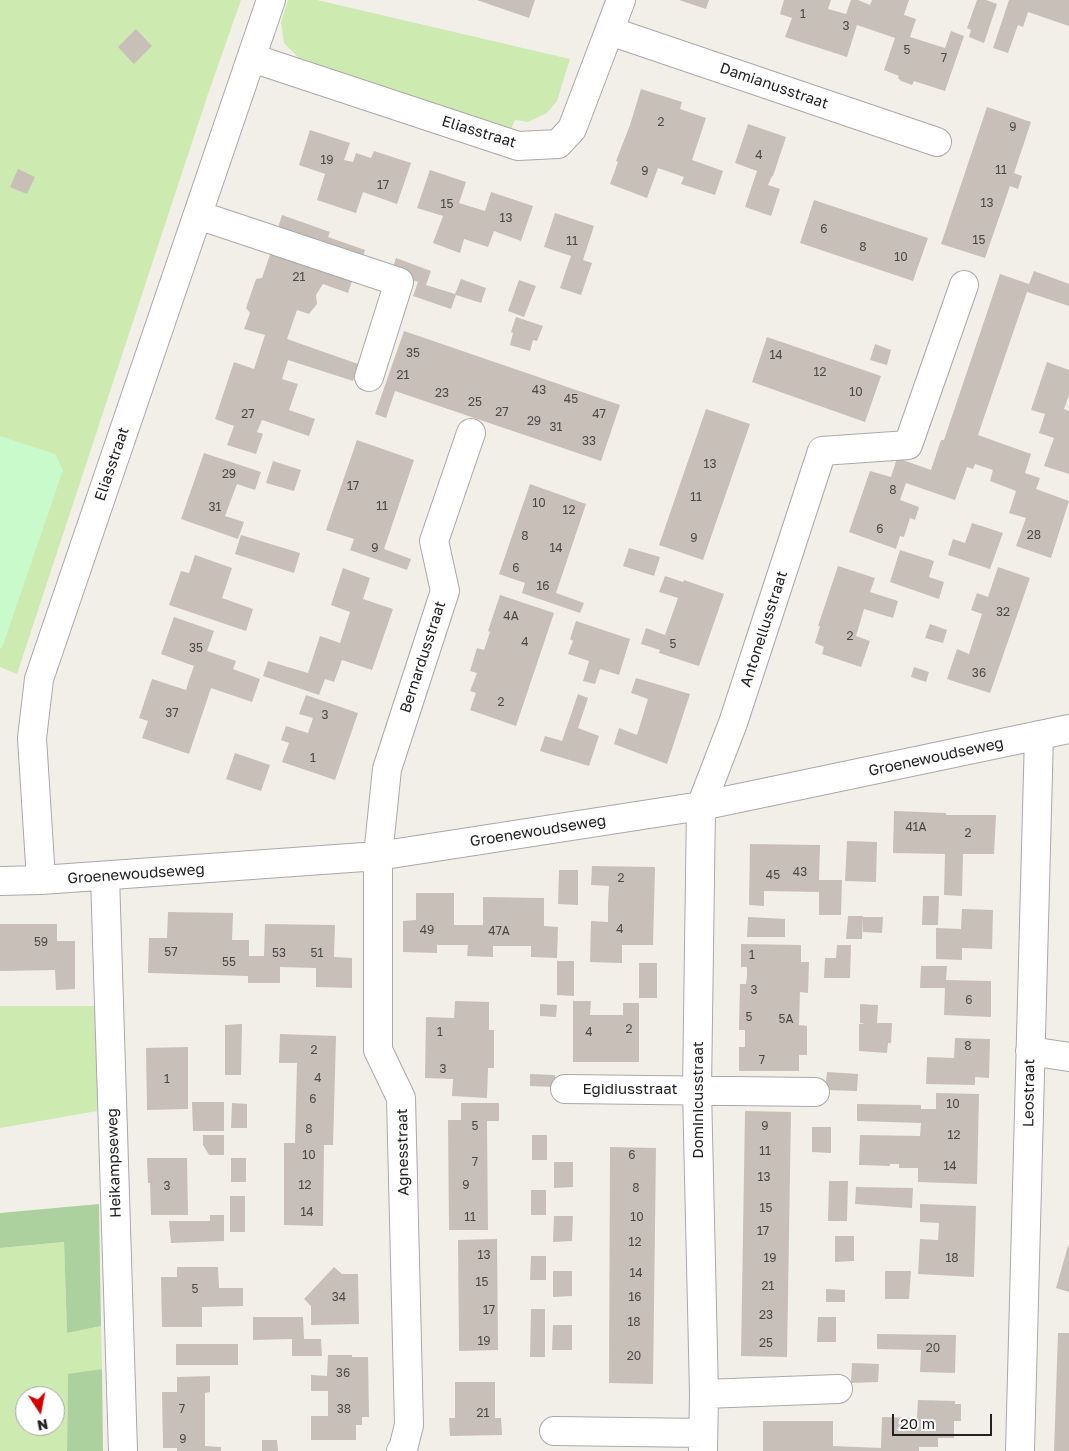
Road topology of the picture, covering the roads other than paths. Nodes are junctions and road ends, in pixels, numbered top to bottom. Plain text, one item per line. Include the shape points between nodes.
1 (271, 0) edge
2 (621, 0) edge
3 (610, 31) junction
4 (252, 58) junction
5 (937, 142) dead end
6 (198, 215) junction
7 (964, 284) dead end
8 (369, 377) dead end
9 (471, 433) dead end
10 (1069, 729) edge
11 (1039, 735) junction
12 (701, 806) junction
13 (378, 856) junction
14 (105, 876) junction
15 (41, 880) junction
16 (0, 881) edge
17 (1030, 1051) junction
18 (1069, 1057) edge
19 (565, 1088) dead end
20 (696, 1090) junction
21 (815, 1092) dead end
22 (838, 1389) dead end
23 (704, 1394) junction
24 (554, 1431) dead end
25 (703, 1442) edge
26 (123, 1451) edge
27 (401, 1451) edge
28 (1020, 1451) edge

1 - 4 street, Eliasstraat
2 - 3 street, Eliasstraat
3 - 4 street, Eliasstraat via 572,130 558,144 518,146
3 - 5 street, Damianusstraat
4 - 6 street, Eliasstraat
6 - 8 street via 399,282
6 - 15 street, Eliasstraat via 39,679 32,738
7 - 12 street, Antonellusstraat via 908,445 822,452
9 - 13 street, Bernardusstraat via 434,540 445,591 386,769
10 - 11 street, Groenewoudseweg
11 - 12 street, Groenewoudseweg
11 - 17 street, Leostraat
12 - 13 street, Groenewoudseweg
12 - 20 street, Dominicusstraat
13 - 14 street, Groenewoudseweg
13 - 27 street, Agnesstraat via 378,1050 401,1098 409,1425
14 - 15 street, Groenewoudseweg
14 - 26 street, Heikampseweg
15 - 16 street, Groenewoudseweg
17 - 18 street
17 - 28 street, Leostraat
19 - 20 street, Egidiusstraat
20 - 21 street, Egidiusstraat
20 - 23 street, Dominicusstraat
22 - 23 street
23 - 25 street, Dominicusstraat
24 - 25 street

